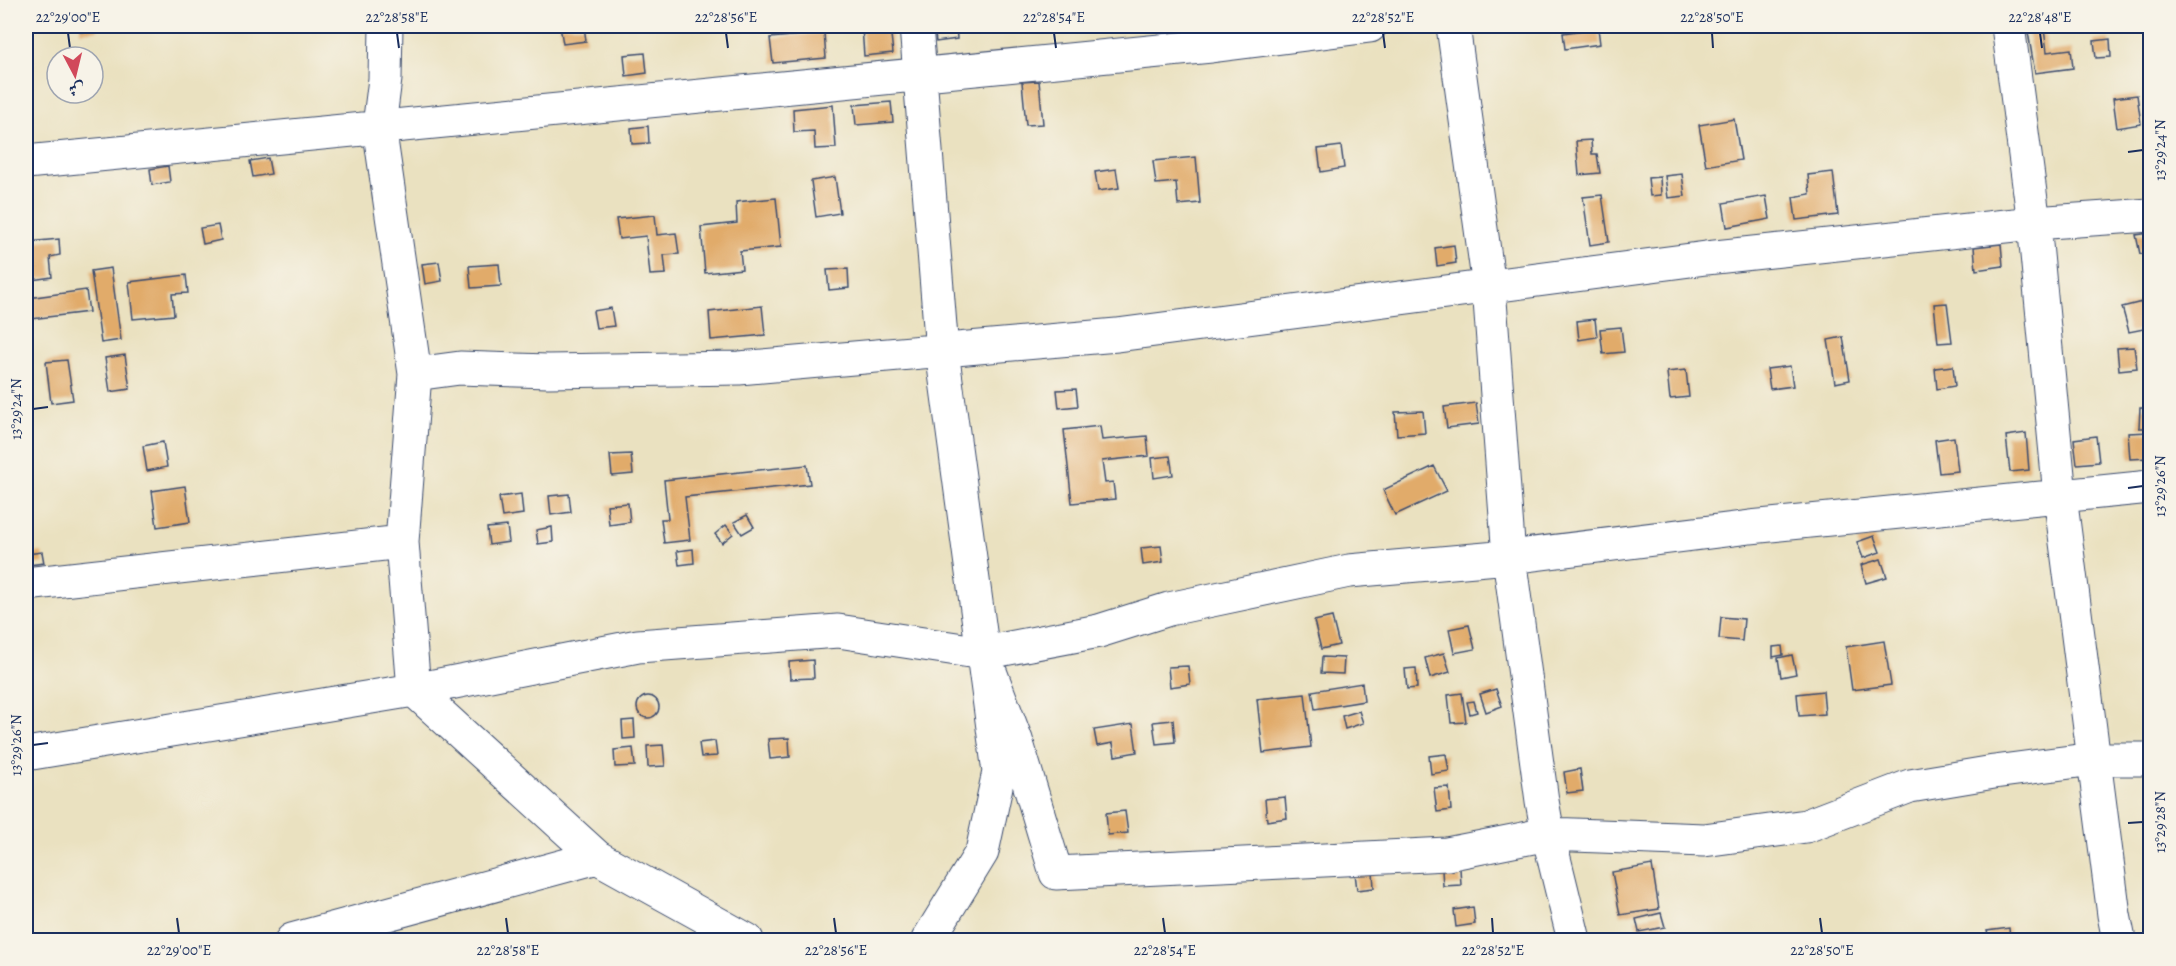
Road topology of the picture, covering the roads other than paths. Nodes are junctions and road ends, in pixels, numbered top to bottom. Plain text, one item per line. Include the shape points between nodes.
1 (386, 26) edge
2 (916, 26) edge
3 (1370, 26) edge
4 (1453, 26) edge
5 (2008, 26) edge
6 (919, 74) junction
7 (379, 126) junction
8 (26, 162) edge
9 (2151, 214) edge
10 (2034, 223) junction
11 (1489, 287) junction
12 (942, 351) junction
13 (415, 374) junction
14 (2151, 487) edge
15 (2060, 496) junction
16 (402, 542) junction
17 (1509, 557) junction
18 (26, 584) edge
19 (983, 653) junction
20 (414, 690) junction
21 (26, 754) edge
22 (2094, 759) junction
23 (2151, 759) edge
24 (1548, 834) junction
25 (597, 857) junction
26 (292, 940) edge
27 (747, 940) edge
28 (928, 940) edge
29 (1574, 940) edge
30 (2118, 940) edge

1 - 7 street
2 - 6 street
3 - 6 street via 1211,46
4 - 11 street
5 - 10 street
6 - 7 street
6 - 12 street
7 - 8 street
7 - 13 street
9 - 10 street
10 - 11 street via 1706,258
10 - 15 street
11 - 12 street via 1117,335
11 - 17 street
12 - 13 street via 739,368 548,371 460,368
12 - 19 street
13 - 16 street
14 - 15 street
15 - 17 street via 1749,527
15 - 22 street
16 - 18 street
16 - 20 street
17 - 19 street via 1348,571 1169,609 1099,631
17 - 24 street
19 - 20 street via 838,631 638,646
19 - 24 street via 1016,740 1056,873 1447,854
19 - 28 street via 999,772 982,852
20 - 21 street
20 - 25 street
22 - 23 street
22 - 24 street via 1910,786 1806,826 1693,839
22 - 30 street
24 - 29 street
25 - 26 street
25 - 27 street

